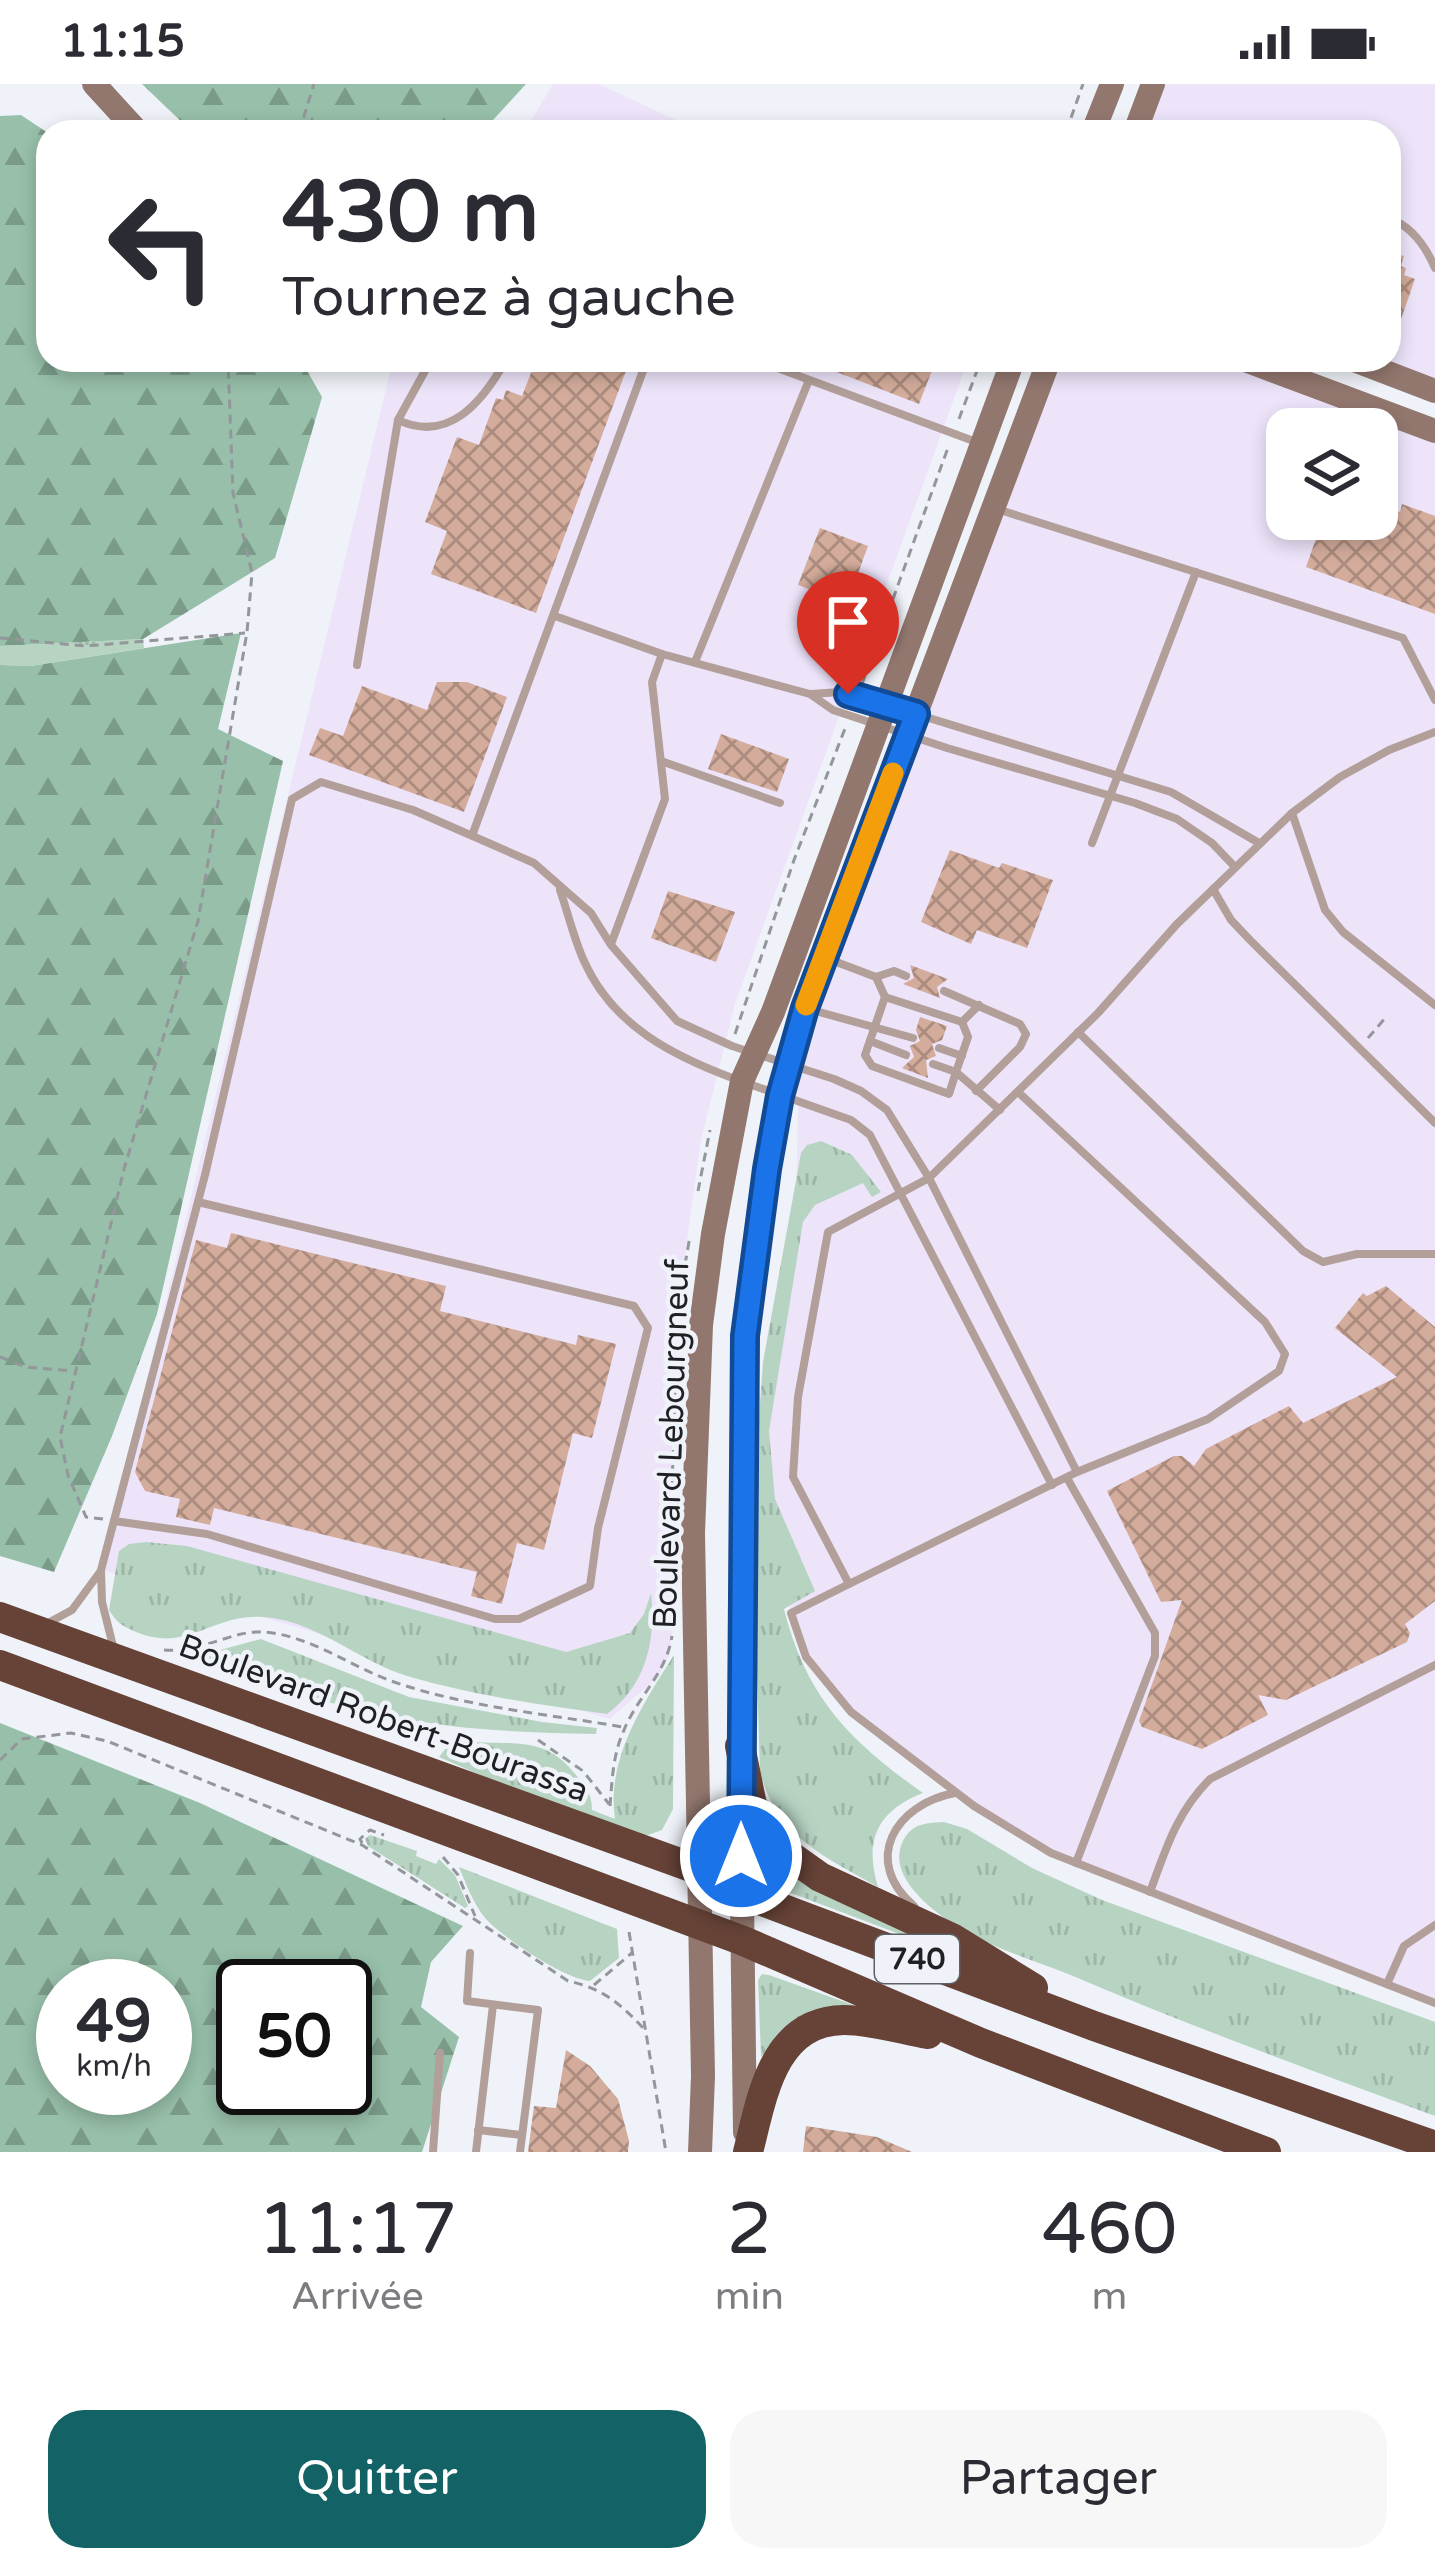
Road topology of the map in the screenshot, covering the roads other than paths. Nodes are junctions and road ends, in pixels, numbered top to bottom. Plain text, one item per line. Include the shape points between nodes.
1 (94, 84) edge
2 (1112, 84) edge
3 (1153, 84) edge
4 (127, 120) edge
5 (1098, 120) edge
6 (1139, 120) edge
7 (1401, 222) edge
8 (1435, 268) edge
9 (424, 372) edge
10 (499, 372) edge
11 (643, 372) edge
12 (788, 372) edge
13 (1008, 372) edge
14 (1044, 372) edge
15 (1278, 372) edge
16 (1385, 372) edge
17 (809, 380) junction
18 (1435, 391) edge
19 (398, 420) junction
20 (1435, 430) edge
21 (980, 444) junction
22 (993, 507) junction
23 (1196, 572) junction
24 (555, 616) junction
25 (662, 654) junction
26 (694, 662) junction
27 (358, 665) dead end
28 (810, 694) junction
29 (1435, 700) edge
30 (883, 715) junction
31 (912, 724) junction
32 (1435, 731) edge
33 (661, 761) junction
34 (1118, 776) junction
35 (1110, 796) junction
36 (780, 803) dead end
37 (1292, 813) junction
38 (473, 833) junction
39 (1092, 842) dead end
40 (1260, 843) junction
41 (1235, 867) junction
42 (560, 889) junction
43 (1213, 890) junction
44 (611, 945) junction
45 (824, 957) junction
46 (906, 976) dead end
47 (876, 977) junction
48 (944, 991) dead end
49 (885, 997) junction
50 (979, 1005) junction
51 (1435, 1005) edge
52 (805, 1008) junction
53 (962, 1022) junction
54 (876, 1025) junction
55 (1078, 1032) junction
56 (913, 1038) dead end
57 (870, 1041) junction
58 (939, 1048) dead end
59 (756, 1054) junction
60 (907, 1055) dead end
61 (962, 1055) junction
62 (933, 1064) dead end
63 (788, 1066) junction
64 (956, 1072) junction
65 (742, 1081) junction
66 (976, 1091) junction
67 (1018, 1092) junction
68 (780, 1096) junction
69 (1000, 1110) junction
70 (1435, 1123) edge
71 (929, 1178) junction
72 (902, 1193) junction
73 (198, 1202) junction
74 (1435, 1254) edge
75 (1077, 1472) junction
76 (1067, 1478) junction
77 (1052, 1485) junction
78 (114, 1521) junction
79 (100, 1570) junction
80 (849, 1584) junction
81 (0, 1616) edge
82 (35, 1628) junction
83 (132, 1663) junction
84 (0, 1665) edge
85 (1435, 1666) edge
86 (740, 1746) junction
87 (956, 1793) junction
88 (1076, 1863) junction
89 (699, 1870) junction
90 (1150, 1892) junction
91 (741, 1893) junction
92 (1435, 1925) edge
93 (700, 1926) junction
94 (952, 1938) junction
95 (742, 1940) junction
96 (470, 1953) dead end
97 (1387, 1984) junction
98 (1435, 2003) edge
99 (493, 2005) junction
100 (1094, 2026) junction
101 (981, 2043) junction
102 (440, 2053) dead end
103 (478, 2130) junction
104 (522, 2135) junction
105 (1435, 2146) edge
106 (433, 2152) edge
107 (476, 2152) edge
108 (520, 2152) edge
109 (700, 2152) edge
110 (747, 2152) edge
111 (1266, 2152) edge

1 - 4 main road
2 - 5 main road
3 - 6 main road
7 - 8 lane
9 - 19 lane
10 - 19 lane via 453,423 417,429
11 - 24 lane
12 - 17 lane
13 - 21 main road, Boulevard Lebourgneuf
14 - 22 main road
15 - 20 main road
16 - 18 main road
17 - 21 lane
17 - 26 lane
19 - 27 lane
21 - 30 main road, Boulevard Lebourgneuf
22 - 23 lane
22 - 31 main road
23 - 29 lane via 1403,638
23 - 34 lane
24 - 25 lane
24 - 38 lane
25 - 26 lane
25 - 33 lane via 652,682
26 - 28 lane
28 - 30 lane via 833,710
28 - 30 lane via 840,692
30 - 31 lane
30 - 31 lane
30 - 59 main road, Boulevard Lebourgneuf
31 - 34 lane
31 - 35 lane
31 - 45 main road
32 - 37 lane via 1340,777
33 - 36 lane
33 - 44 lane via 665,799
34 - 35 lane
34 - 40 lane via 1172,792
35 - 39 lane
35 - 41 lane via 1177,819
37 - 40 lane
37 - 51 lane via 1325,910
38 - 42 lane via 534,862
38 - 73 lane via 321,782 292,799
40 - 41 lane
41 - 43 lane
42 - 44 lane via 591,913
42 - 65 lane via 585,964 625,1021 670,1053
43 - 55 lane
43 - 70 lane via 1250,940
44 - 59 lane via 676,1021
45 - 47 lane
45 - 52 main road
46 - 47 lane
47 - 49 lane
48 - 50 lane
49 - 53 lane
49 - 54 lane
50 - 53 lane
50 - 66 lane via 1026,1034
52 - 54 lane
52 - 63 main road
53 - 61 lane
54 - 56 lane
54 - 57 lane
55 - 67 lane
55 - 74 lane via 1303,1252 1323,1262
57 - 60 lane
57 - 64 lane via 865,1055 872,1066 949,1094
58 - 61 lane
59 - 63 lane
59 - 65 main road, Boulevard Lebourgneuf
61 - 64 lane
62 - 64 lane
63 - 68 main road
63 - 71 lane via 861,1091 887,1110
64 - 66 lane
65 - 68 lane
65 - 89 main road, Boulevard Lebourgneuf via 701,1325 693,1533
66 - 69 lane
67 - 69 lane
67 - 75 lane via 1265,1322 1285,1354 1279,1371 1208,1419
68 - 72 lane via 851,1120 870,1135
68 - 86 main road via 745,1336
69 - 71 lane
71 - 72 lane
71 - 75 lane
72 - 77 lane
72 - 80 lane via 828,1232 798,1397 793,1477
73 - 78 lane
73 - 78 lane via 634,1306 648,1328 590,1586 519,1619 495,1619 207,1534
75 - 76 lane
76 - 77 lane
76 - 88 lane via 1155,1633 1155,1656
77 - 80 lane
78 - 79 lane
79 - 82 lane via 72,1610
79 - 83 lane via 110,1639
80 - 87 lane via 791,1613 806,1657 851,1712
81 - 82 highway, Boulevard Robert-Bourassa
82 - 83 highway, Boulevard Robert-Bourassa
83 - 89 highway, Boulevard Robert-Bourassa
84 - 93 highway
85 - 90 lane via 1210,1779 1174,1824
86 - 91 main road
86 - 94 highway via 752,1805 782,1850 820,1877
87 - 88 lane
87 - 94 lane via 901,1819 888,1853 905,1898
88 - 90 lane
89 - 91 highway, Boulevard Robert-Bourassa
89 - 93 main road, Boulevard Lebourgneuf
90 - 97 lane
91 - 95 main road
91 - 100 highway, 740
92 - 97 lane via 1404,1946
93 - 95 highway
93 - 109 main road, Boulevard Lebourgneuf
94 - 100 highway
95 - 101 highway, 740
95 - 110 main road
96 - 99 lane via 467,2001
97 - 98 lane
99 - 103 lane
99 - 104 lane via 538,2010
100 - 105 highway, 740
101 - 110 highway via 843,2020 803,2032 770,2066
101 - 111 highway, 740
102 - 106 lane
103 - 104 lane
103 - 107 lane
104 - 108 lane

